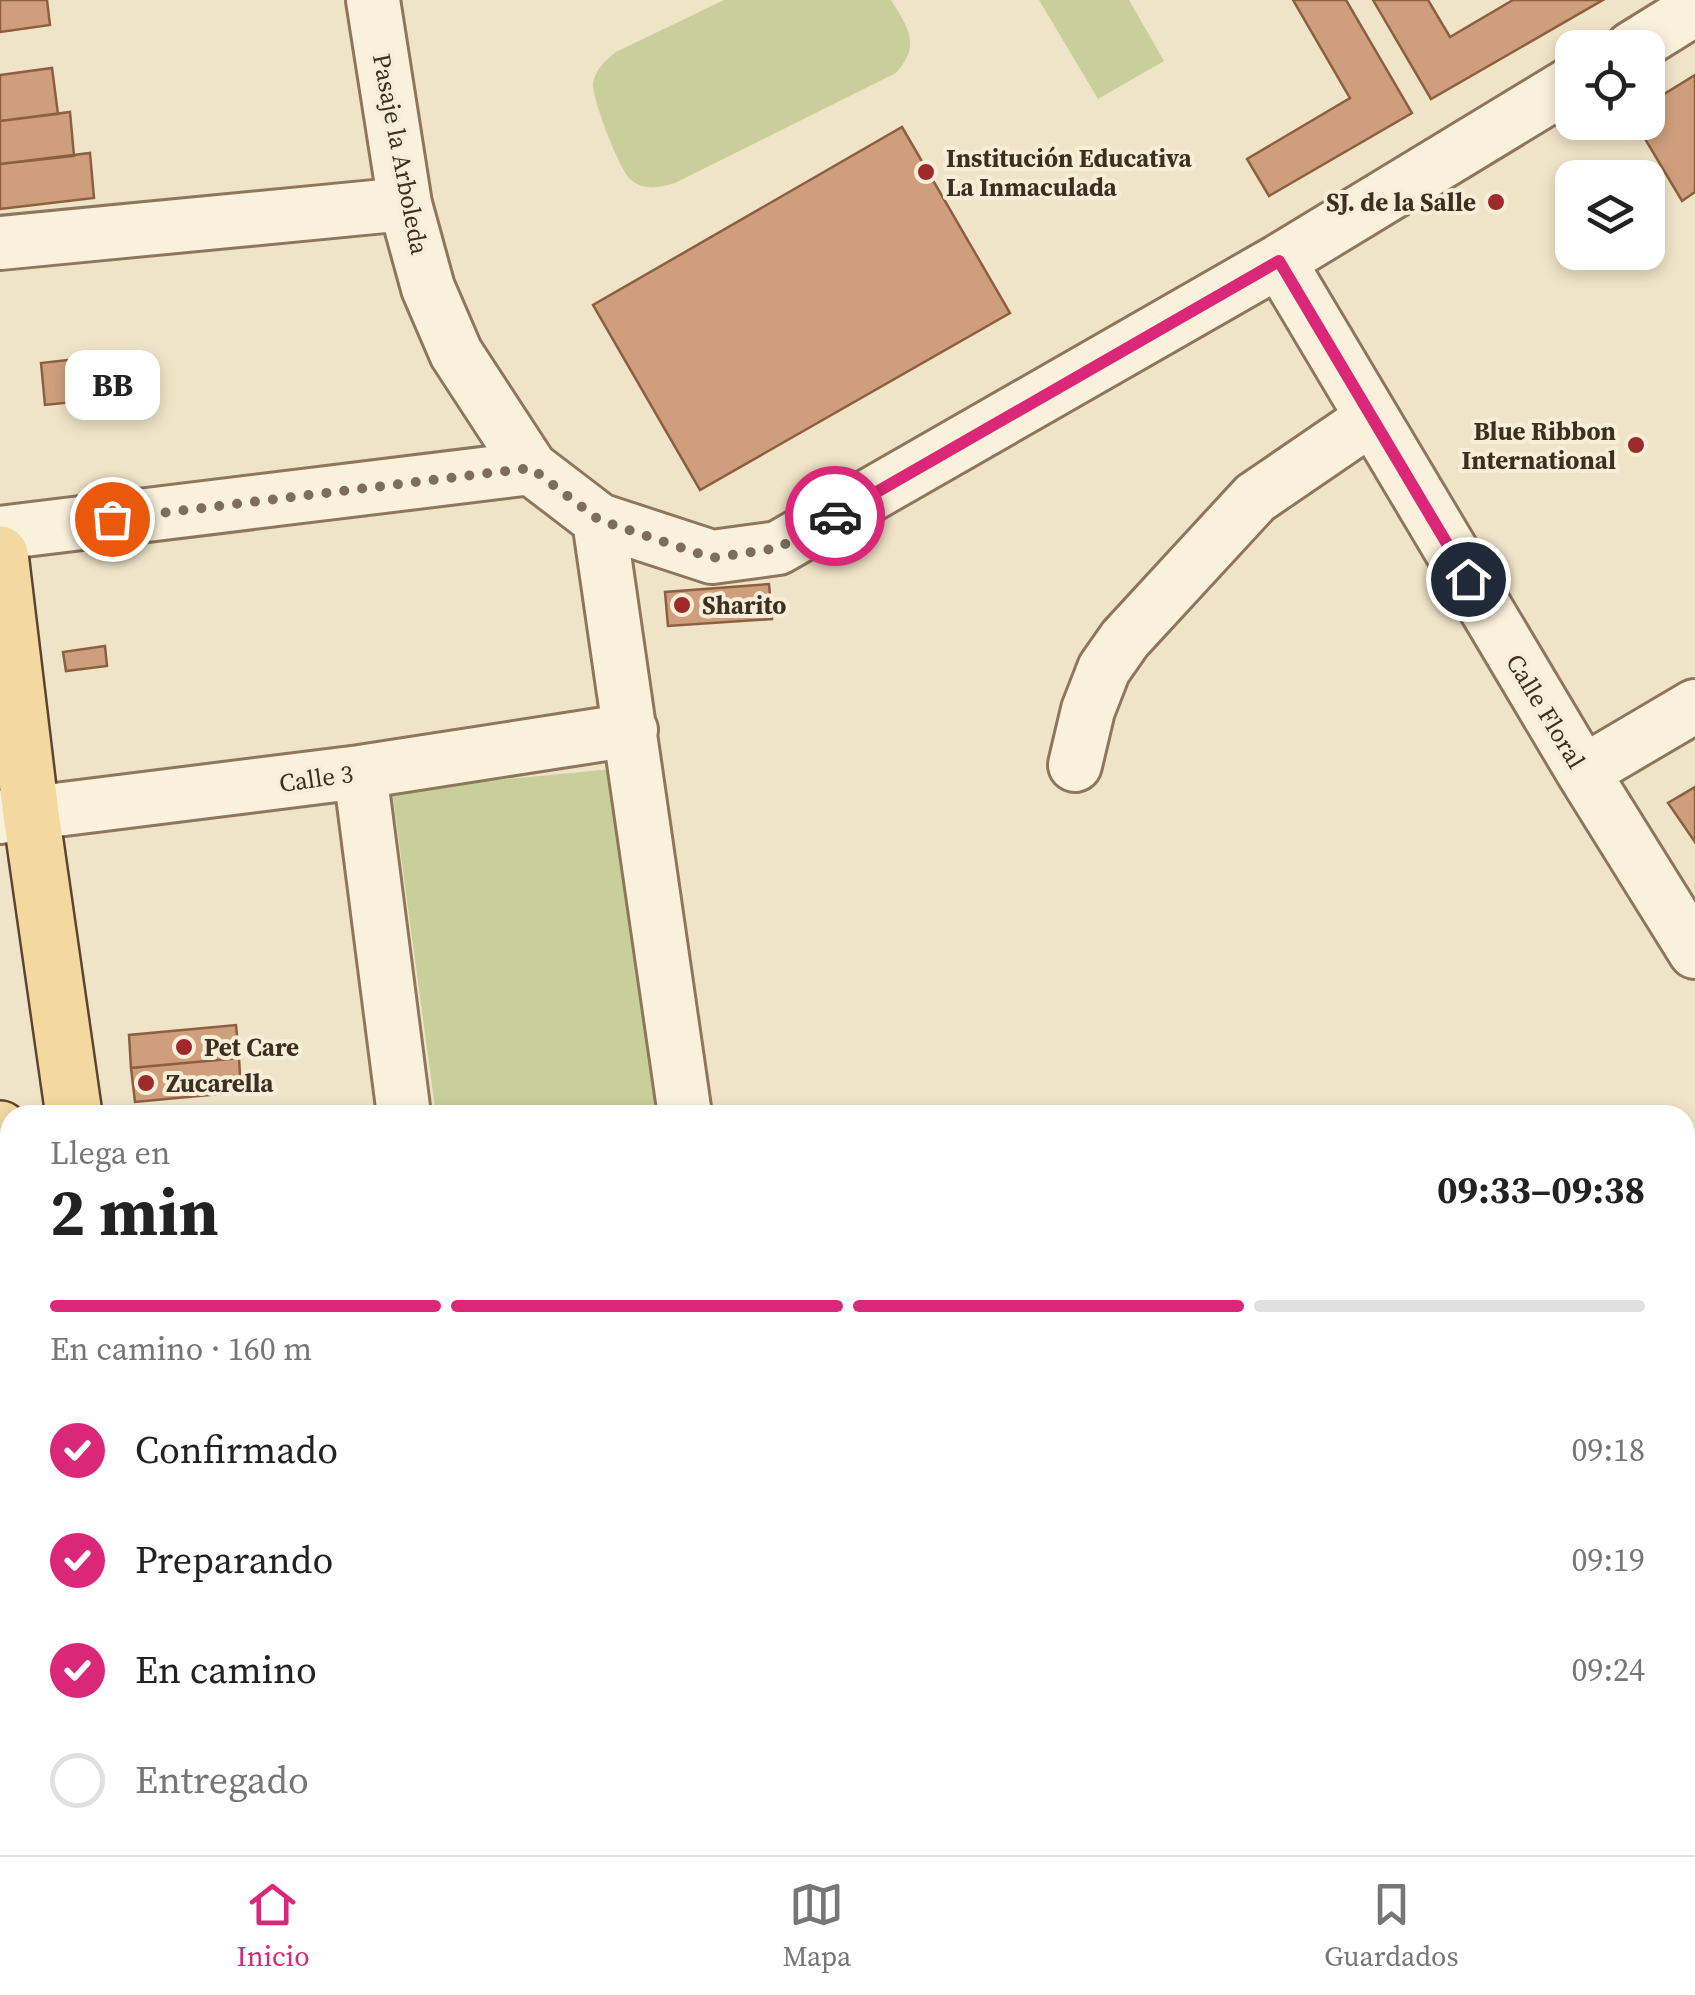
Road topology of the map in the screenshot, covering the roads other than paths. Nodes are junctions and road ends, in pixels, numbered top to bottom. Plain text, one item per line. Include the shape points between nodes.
1 (373, 0) edge
2 (1695, 9) edge
3 (1661, 30) edge
4 (1555, 94) edge
5 (405, 204) junction
6 (0, 244) edge
7 (1279, 261) junction
8 (1372, 418) junction
9 (531, 468) junction
10 (599, 520) junction
11 (0, 533) edge
12 (0, 554) edge
13 (1695, 706) edge
14 (631, 730) junction
15 (1075, 765) dead end
16 (360, 772) junction
17 (1583, 772) junction
18 (16, 815) edge
19 (1695, 952) edge
20 (72, 1105) edge
21 (403, 1105) edge
22 (684, 1105) edge

1 - 5 street, Pasaje la Arboleda
2 - 3 street
4 - 7 street, Pasaje la Arboleda
5 - 6 street
5 - 9 street, Pasaje la Arboleda via 428,288 456,353
7 - 8 street, Calle Floral
7 - 10 street, Pasaje la Arboleda via 778,548 712,558
8 - 15 street via 1255,498 1125,638 1104,669
8 - 17 street, Calle Floral
9 - 10 street, Pasaje la Arboleda
9 - 11 street
10 - 14 street
12 - 18 main road
13 - 17 street
14 - 16 street, Calle 3
14 - 22 street
16 - 18 street, Calle 3
16 - 21 street
17 - 19 street, Calle Floral
18 - 20 main road

